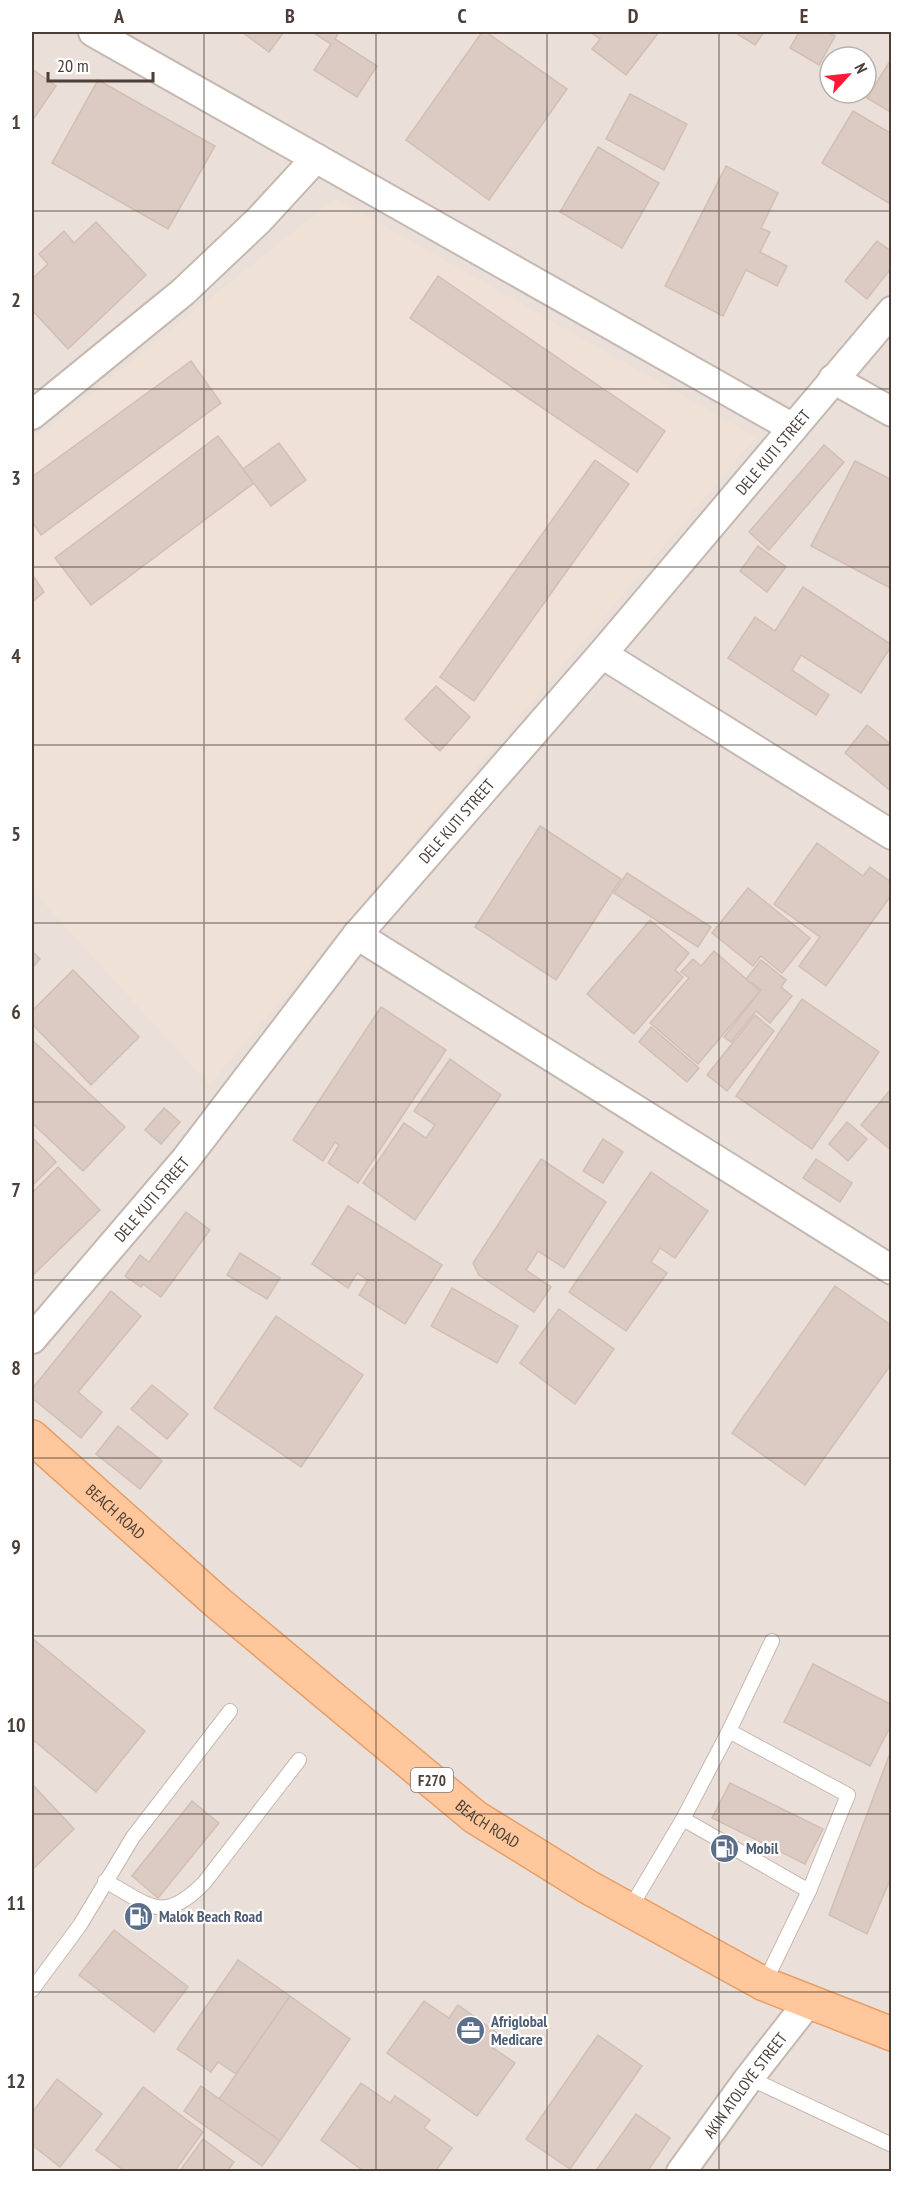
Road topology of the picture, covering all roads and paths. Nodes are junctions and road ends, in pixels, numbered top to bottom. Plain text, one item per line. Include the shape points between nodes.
1 (93, 32) edge
2 (316, 158) junction
3 (891, 310) edge
4 (833, 378) junction
5 (891, 412) edge
6 (32, 415) edge
7 (793, 428) junction
8 (602, 654) junction
9 (891, 835) edge
10 (357, 935) junction
11 (891, 1270) edge
12 (32, 1339) edge
13 (32, 1437) edge
14 (772, 1641) dead end
15 (230, 1711) dead end
16 (729, 1731) junction
17 (299, 1760) dead end
18 (683, 1819) junction
19 (105, 1881) junction
20 (809, 1891) junction
21 (629, 1910) junction
22 (764, 1984) junction
23 (32, 1990) edge
24 (810, 2000) junction
25 (891, 2034) edge
26 (749, 2078) junction
27 (891, 2145) edge
28 (681, 2172) edge

1 - 2 street
2 - 6 street via 259,220 183,292
2 - 7 street
3 - 4 street, DELE KUTI STREET
4 - 5 street
4 - 7 street, DELE KUTI STREET
7 - 8 street, DELE KUTI STREET
8 - 9 street
8 - 10 street, DELE KUTI STREET
10 - 11 street
10 - 12 street, DELE KUTI STREET via 185,1160
13 - 21 main road, BEACH ROAD / F270 via 218,1603 476,1816
14 - 16 lane
15 - 19 lane via 133,1837
16 - 18 lane
16 - 20 lane via 848,1795
17 - 19 lane via 190,1896 172,1907 157,1908
18 - 20 lane
18 - 21 lane
19 - 23 lane via 80,1925
20 - 22 lane
21 - 22 main road, BEACH ROAD / F270
22 - 24 main road, BEACH ROAD / F270
24 - 25 main road, BEACH ROAD / F270
24 - 26 street, AKIN ATOLOYE STREET
26 - 27 lane
26 - 28 street, AKIN ATOLOYE STREET

